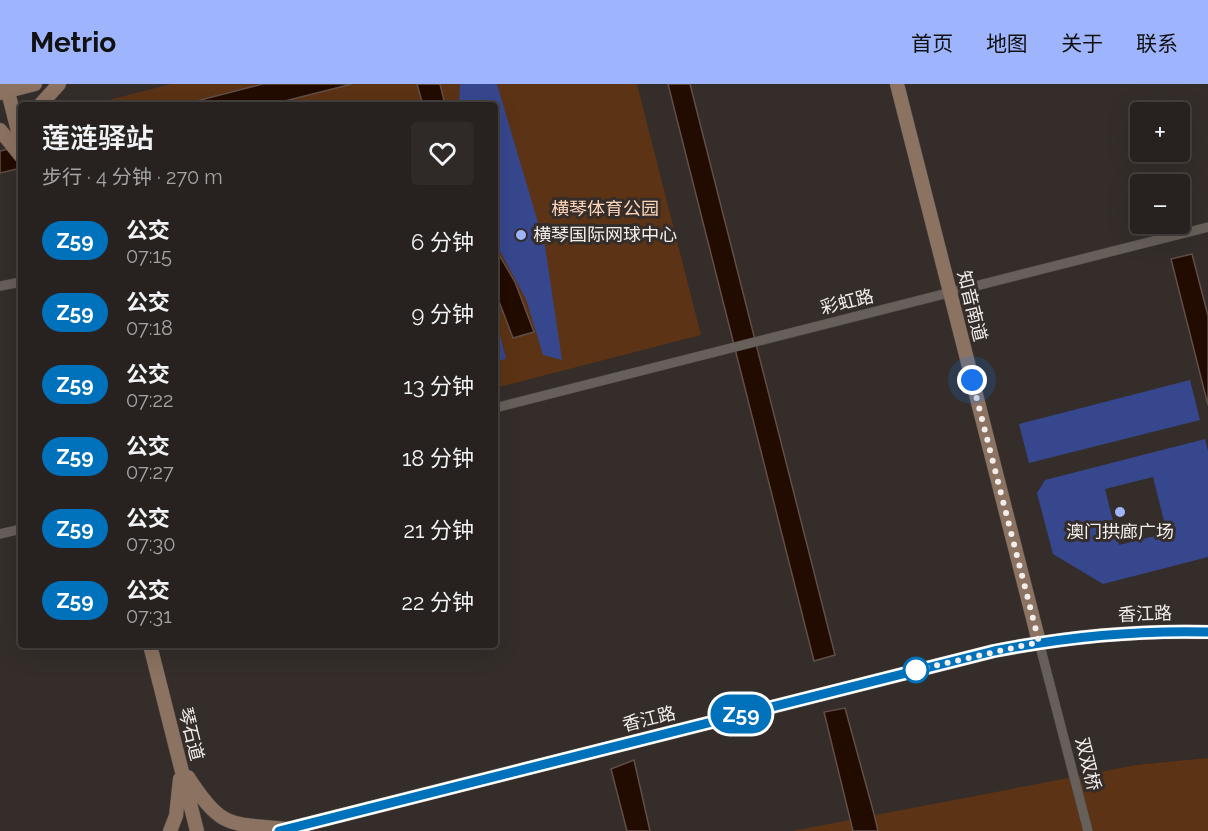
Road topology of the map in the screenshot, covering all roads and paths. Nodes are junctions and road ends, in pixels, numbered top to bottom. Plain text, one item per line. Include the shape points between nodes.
1 (35, 84) edge
2 (59, 84) edge
3 (897, 84) edge
4 (5, 89) edge
5 (43, 102) edge
6 (0, 130) edge
7 (18, 133) edge
8 (18, 152) edge
9 (1208, 227) edge
10 (18, 281) edge
11 (0, 286) edge
12 (950, 292) junction
13 (498, 407) edge
14 (18, 530) edge
15 (0, 534) edge
16 (1208, 632) edge
17 (1039, 642) junction
18 (151, 648) edge
19 (180, 765) junction
20 (283, 830) edge
21 (170, 831) edge
22 (197, 831) edge
23 (1088, 831) edge

1 - 4 main road
2 - 5 main road
3 - 12 main road, 知音南道
4 - 7 main road
6 - 8 main road
9 - 12 street, 彩虹路
10 - 11 street
12 - 13 street, 彩虹路
12 - 17 main road, 知音南道
14 - 15 street
16 - 17 main road, 香江路 via 1126,632
17 - 20 main road, 香江路
17 - 23 street, 双双桥
18 - 19 main road, 琴石道
19 - 20 main road via 219,817
19 - 21 main road via 177,816
19 - 22 main road, 琴石道

